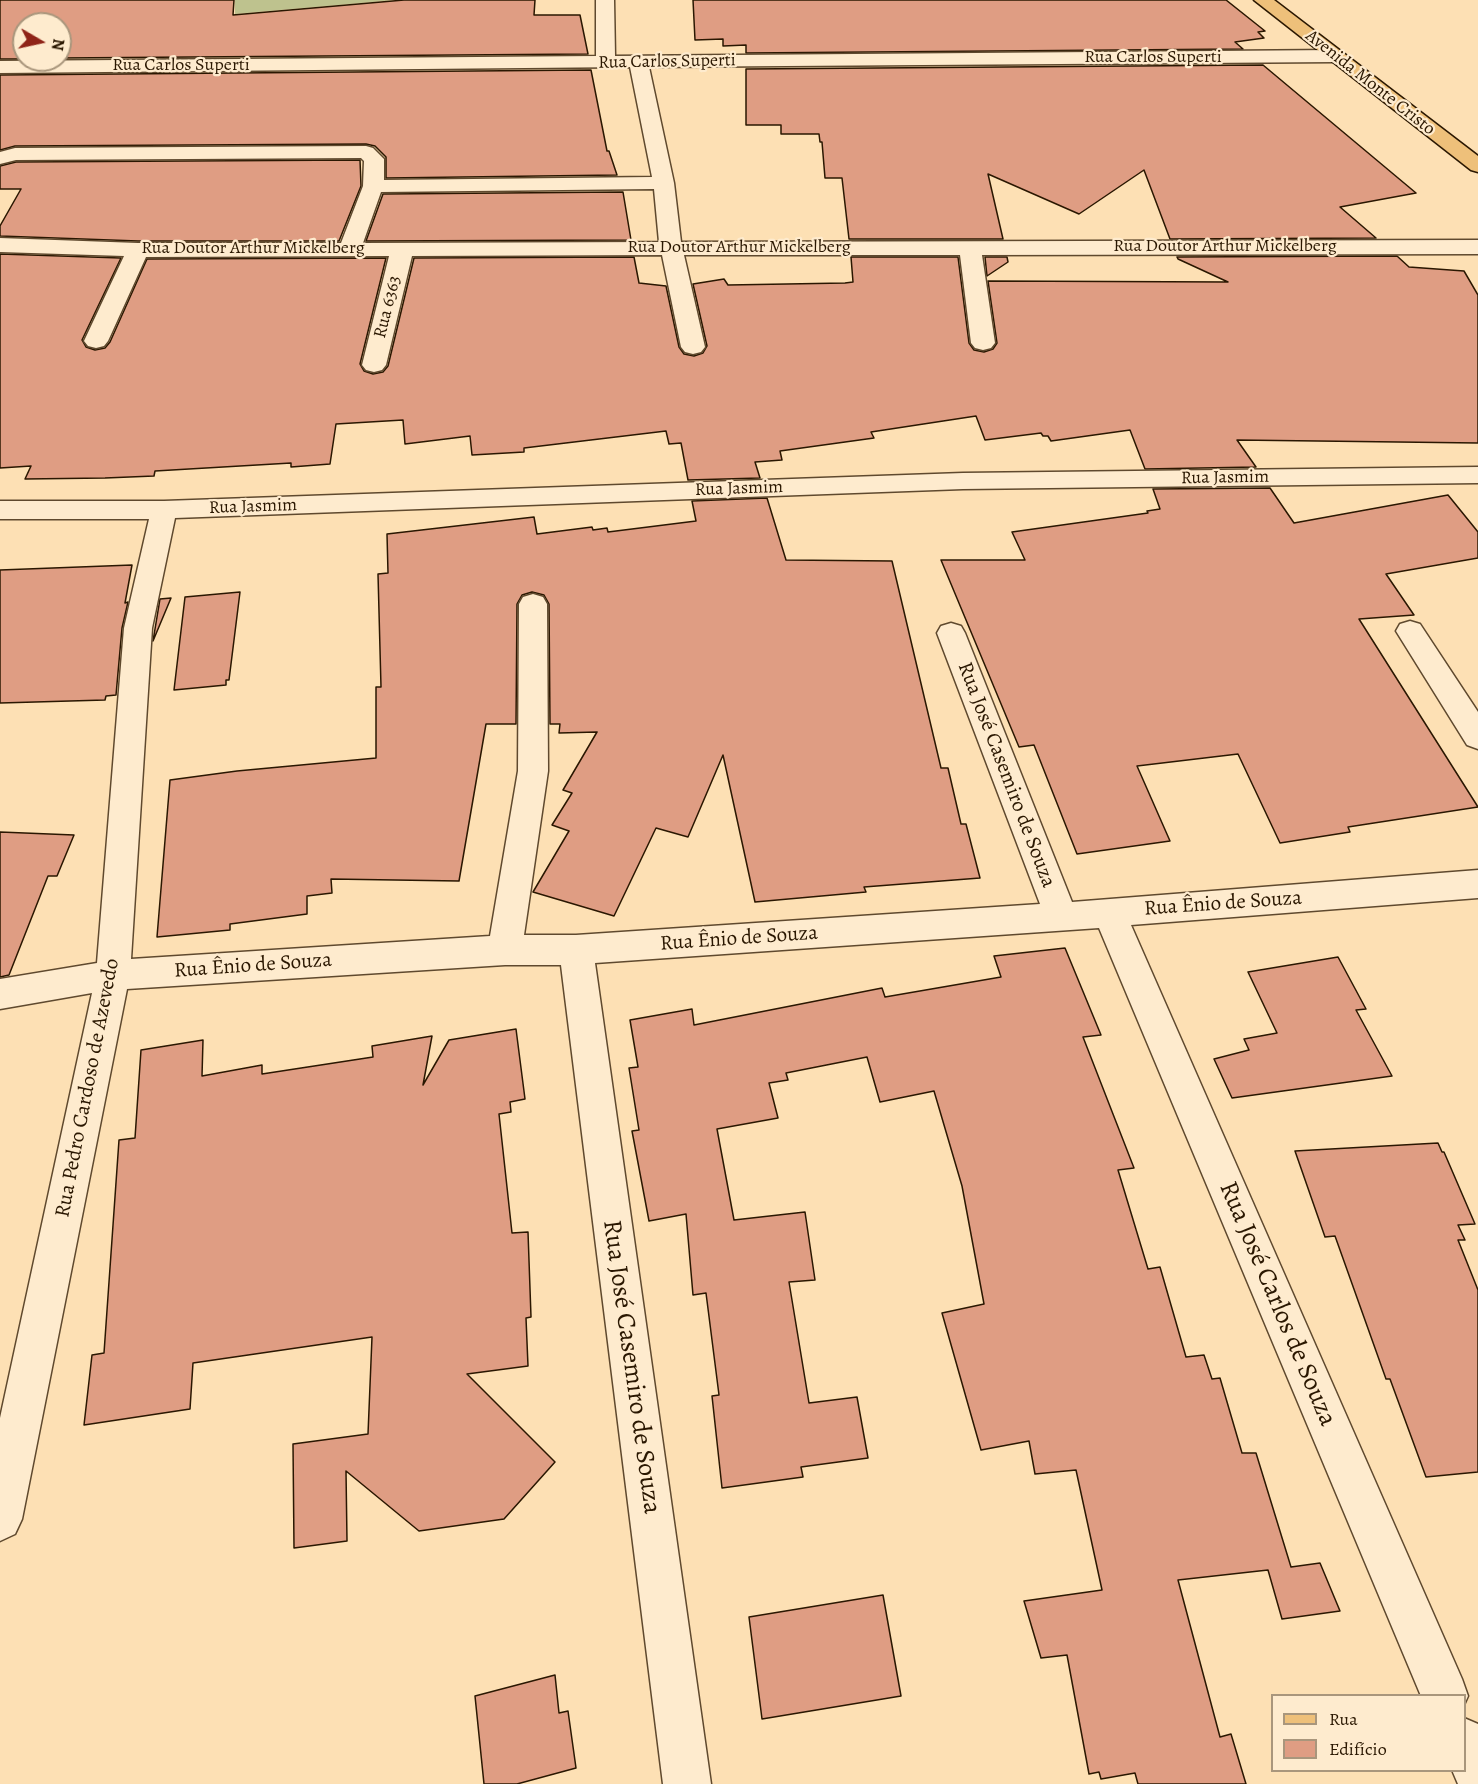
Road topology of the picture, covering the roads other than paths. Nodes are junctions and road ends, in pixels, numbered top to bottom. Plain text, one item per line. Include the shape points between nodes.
1 (605, 0) edge
2 (1263, 0) edge
3 (1335, 56) junction
4 (638, 62) junction
5 (606, 63) junction
6 (0, 67) edge
7 (0, 158) edge
8 (1478, 166) edge
9 (664, 183) junction
10 (373, 186) junction
11 (0, 245) edge
12 (970, 247) junction
13 (1478, 247) edge
14 (671, 248) junction
15 (350, 249) junction
16 (138, 250) junction
17 (402, 250) junction
18 (96, 341) dead end
19 (983, 342) dead end
20 (693, 346) dead end
21 (374, 365) dead end
22 (1478, 475) edge
23 (0, 510) edge
24 (164, 510) junction
25 (533, 604) dead end
26 (1410, 631) dead end
27 (951, 633) dead end
28 (1478, 737) edge
29 (1478, 884) edge
30 (1108, 913) junction
31 (1061, 917) junction
32 (505, 950) junction
33 (576, 950) junction
34 (113, 975) junction
35 (0, 994) edge
36 (0, 1519) edge
37 (1445, 1694) edge
38 (1466, 1746) edge
39 (1478, 1773) edge
40 (687, 1784) edge

1 - 5 street
2 - 3 main road, Avenida Monte Cristo
3 - 4 street, Rua Carlos Superti
3 - 8 main road, Avenida Monte Cristo
4 - 5 street, Rua Carlos Superti
4 - 9 street
5 - 6 street, Rua Carlos Superti
7 - 10 street via 15,154 358,151 374,159
9 - 10 street
9 - 14 street
10 - 15 street
11 - 16 street, Rua Doutor Arthur Mickelberg
12 - 13 street, Rua Doutor Arthur Mickelberg
12 - 14 street, Rua Doutor Arthur Mickelberg
12 - 19 street
14 - 17 street, Rua Doutor Arthur Mickelberg
14 - 20 street
15 - 16 street, Rua Doutor Arthur Mickelberg
15 - 17 street, Rua Doutor Arthur Mickelberg
16 - 18 street
17 - 21 street, Rua 6363
22 - 24 street, Rua Jasmim via 963,481
23 - 24 street, Rua Jasmim
24 - 34 street, Rua Pedro Cardoso de Azevedo via 138,628
25 - 32 street via 532,771
26 - 28 street
27 - 31 street, Rua José Casemiro de Souza
29 - 30 street, Rua Ênio de Souza
30 - 31 street, Rua Ênio de Souza
30 - 37 street, Rua José Carlos de Souza
31 - 33 street, Rua Ênio de Souza
32 - 33 street, Rua Ênio de Souza
32 - 34 street, Rua Ênio de Souza
33 - 40 street, Rua José Casemiro de Souza
34 - 35 street, Rua Ênio de Souza
34 - 36 street, Rua Pedro Cardoso de Azevedo
38 - 39 street

